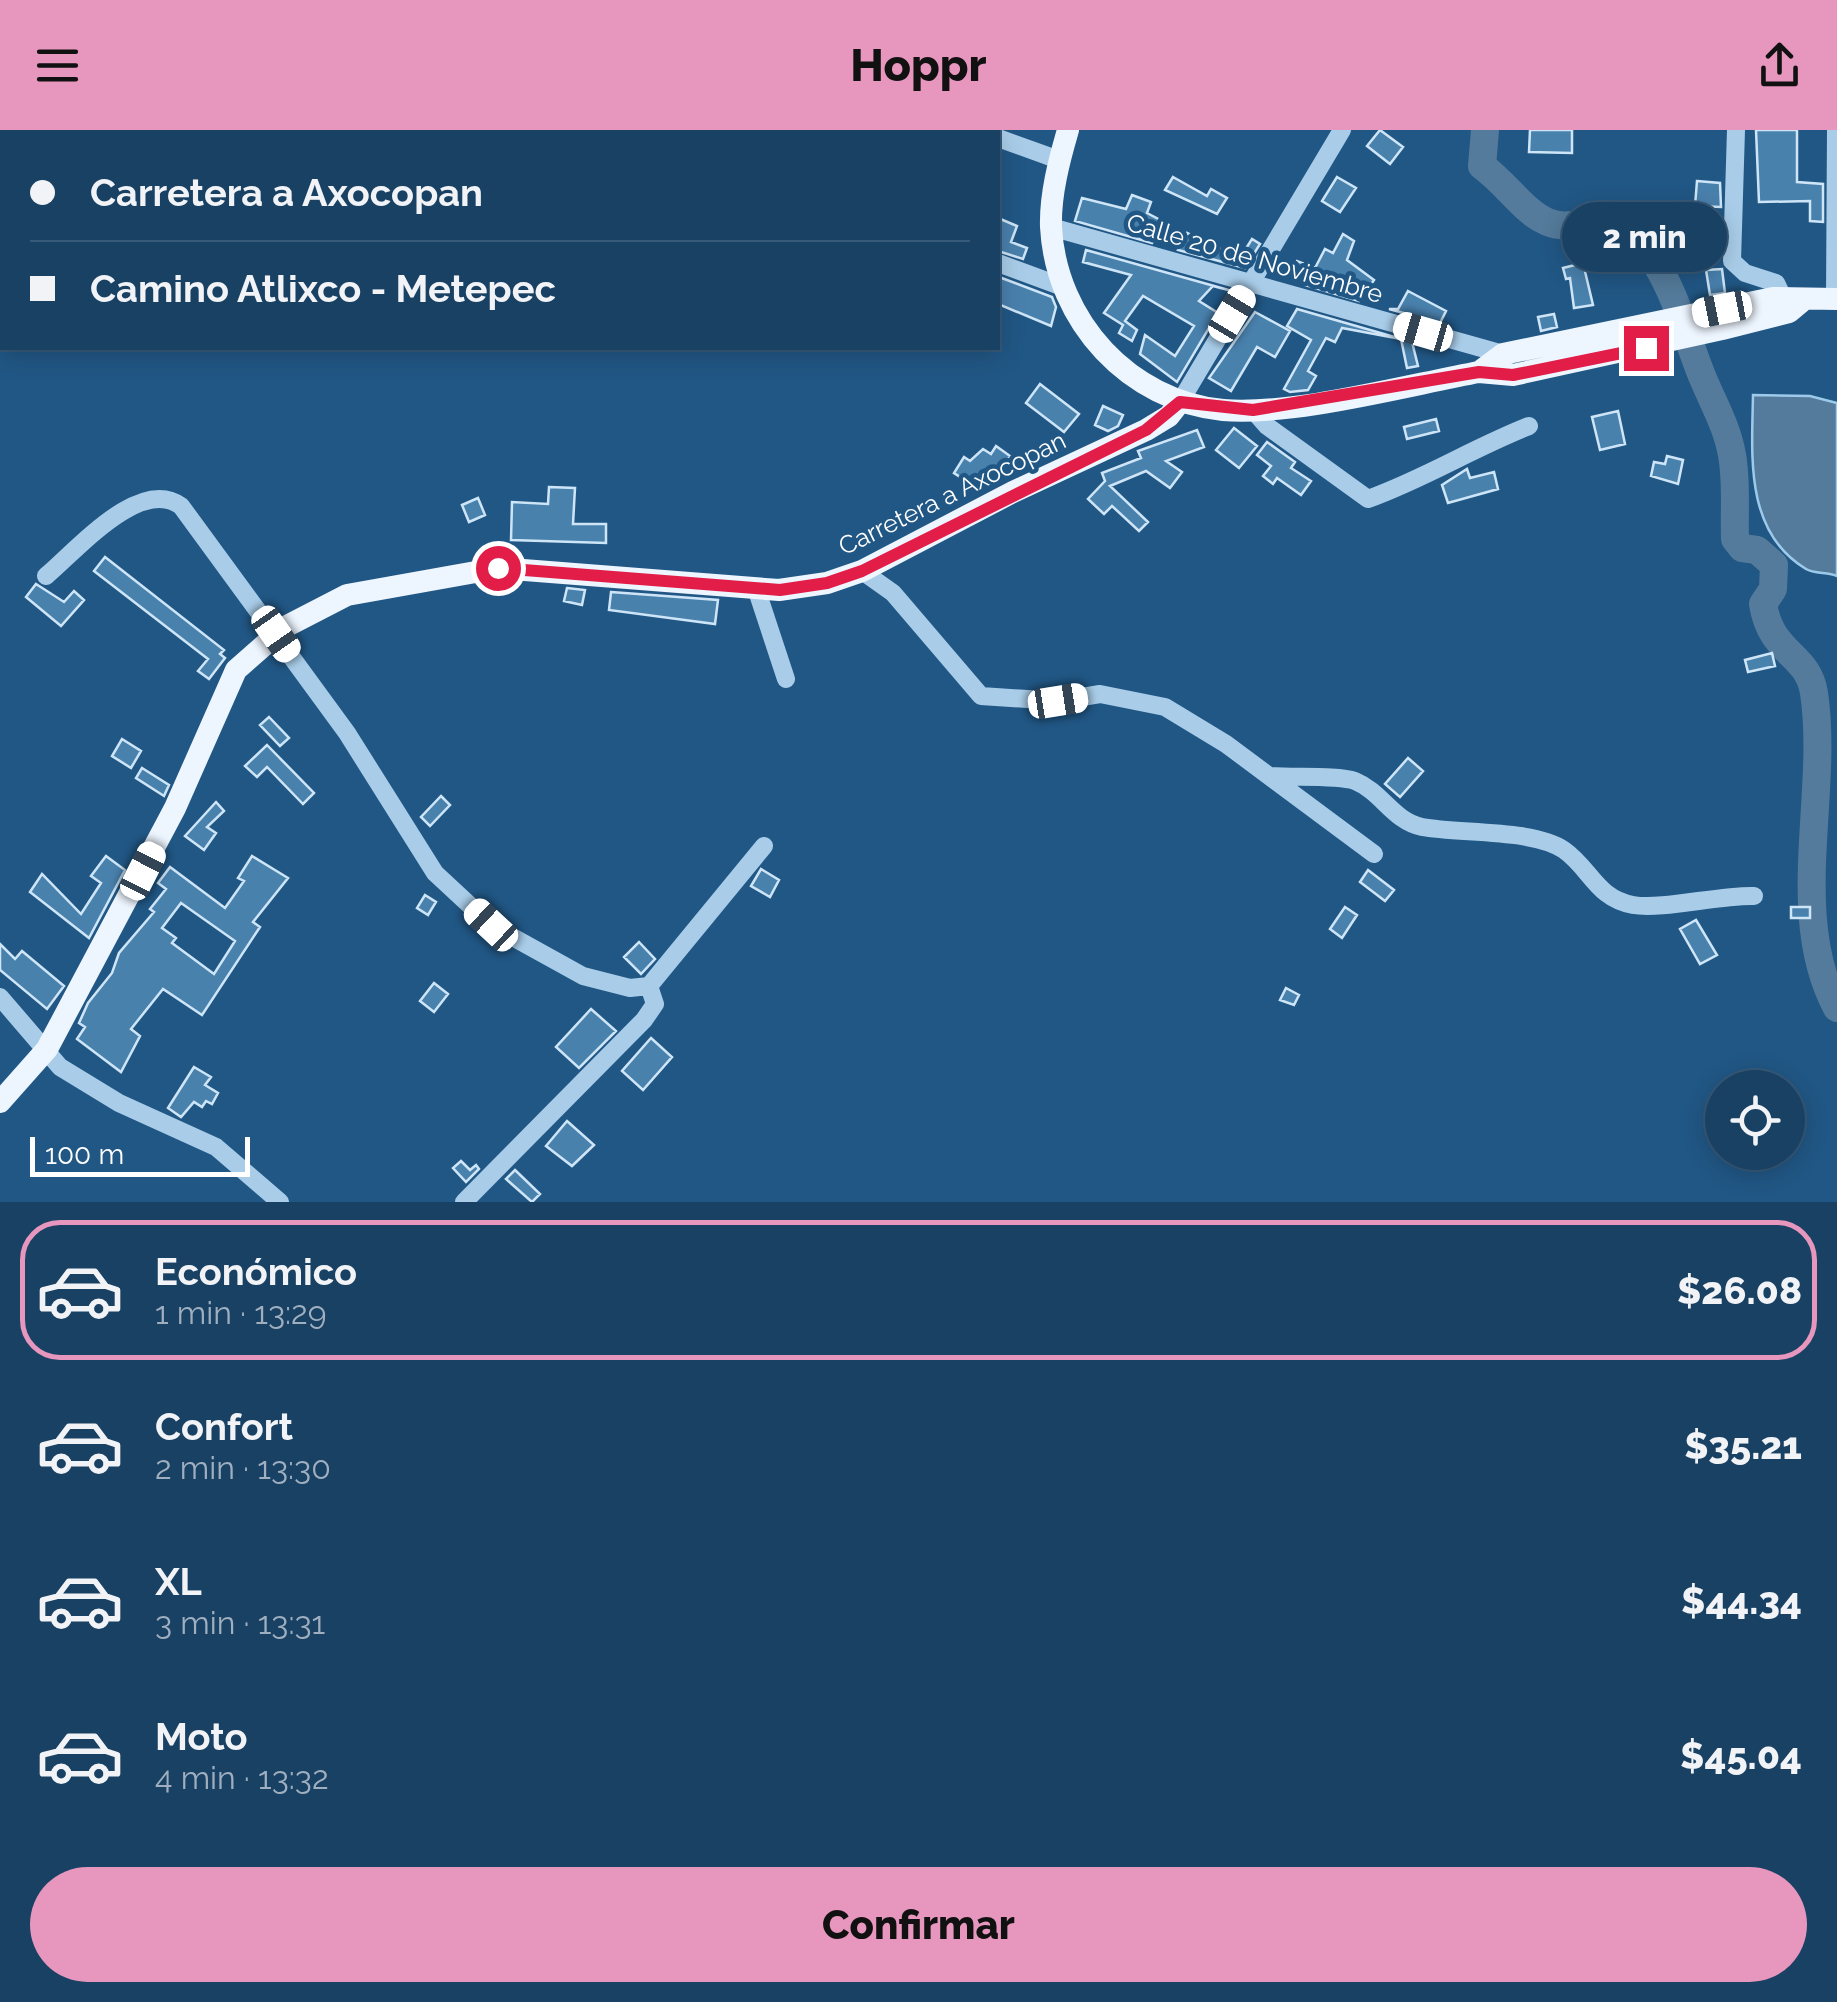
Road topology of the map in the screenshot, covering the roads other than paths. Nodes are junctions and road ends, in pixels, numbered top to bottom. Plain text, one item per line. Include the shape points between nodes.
1 (1068, 130) edge
2 (1342, 130) edge
3 (1736, 130) edge
4 (1836, 130) edge
5 (1000, 139) edge
6 (1059, 160) junction
7 (1051, 228) junction
8 (1000, 264) edge
9 (1252, 282) junction
10 (1063, 287) junction
11 (1836, 299) edge
12 (1792, 304) junction
13 (1508, 364) junction
14 (1180, 402) junction
15 (1253, 410) junction
16 (1529, 426) dead end
17 (862, 571) junction
18 (46, 576) dead end
19 (756, 588) junction
20 (276, 634) junction
21 (786, 679) dead end
22 (1271, 776) junction
23 (764, 846) dead end
24 (1374, 854) dead end
25 (1754, 896) dead end
26 (649, 986) junction
27 (0, 996) edge
28 (47, 1049) junction
29 (0, 1102) edge
30 (280, 1202) edge
31 (464, 1202) edge

1 - 6 main road
2 - 9 street
3 - 12 street via 1732,261 1776,284
4 - 11 street
5 - 6 street
6 - 7 main road
7 - 9 street, Calle 20 de Noviembre
7 - 10 main road
8 - 10 street
9 - 13 street, Calle 20 de Noviembre
9 - 14 street
10 - 14 main road via 1110,360
11 - 12 main road
12 - 13 main road
13 - 15 main road
14 - 15 main road
14 - 17 main road, Carretera a Axocopan via 1146,430
15 - 16 street via 1368,499
17 - 19 main road, Carretera a Axocopan via 827,583
17 - 22 street via 893,593 981,696 1058,701 1100,694 1165,706
18 - 20 street via 129,506 165,497 182,506
19 - 20 main road, Carretera a Axocopan via 498,568 347,595
19 - 21 street
20 - 26 street via 435,873 491,925 582,976
20 - 28 main road, Carretera a Axocopan via 236,670 220,697 175,808
22 - 24 street
22 - 25 street via 1352,780 1418,826 1537,839 1564,850 1601,894 1635,906
23 - 26 street
26 - 31 street via 655,1004 644,1020
27 - 28 street
28 - 29 main road, Carretera a Axocopan
28 - 30 street via 60,1067 119,1103 216,1147

